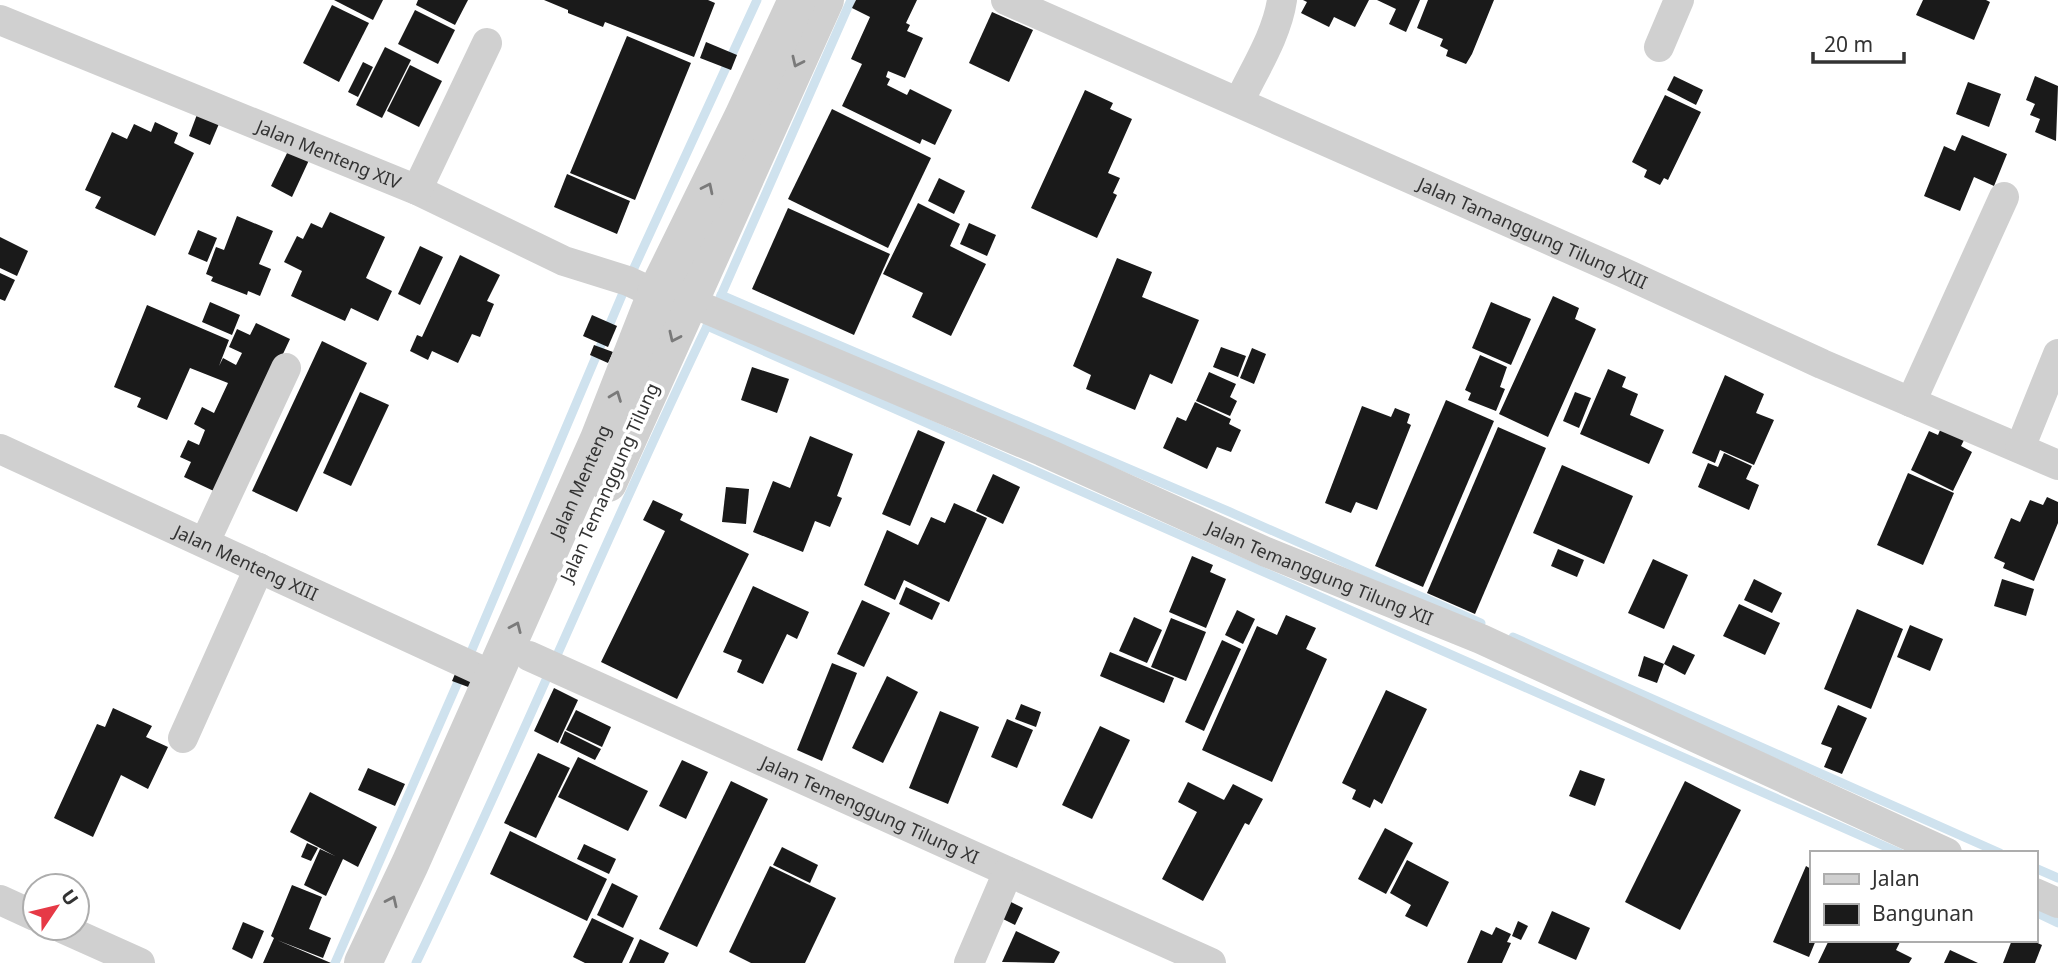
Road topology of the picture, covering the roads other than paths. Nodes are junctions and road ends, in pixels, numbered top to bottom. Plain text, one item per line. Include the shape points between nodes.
1 (797, 0) edge
2 (825, 0) edge
3 (1006, 0) edge
4 (1282, 0) edge
5 (1679, 0) edge
6 (0, 20) edge
7 (487, 43) dead end
8 (1659, 47) dead end
9 (1239, 102) junction
10 (418, 190) junction
11 (2004, 197) dead end
12 (673, 298) junction
13 (2058, 354) edge
14 (286, 368) dead end
15 (1910, 402) junction
16 (2020, 448) junction
17 (0, 449) edge
18 (2058, 465) edge
19 (205, 542) junction
20 (259, 568) junction
21 (529, 656) junction
22 (494, 676) junction
23 (183, 738) dead end
24 (1943, 851) edge
25 (1008, 872) junction
26 (2037, 894) edge
27 (0, 900) edge
28 (2058, 903) edge
29 (21, 910) edge
30 (91, 941) edge
31 (140, 963) edge
32 (363, 963) edge
33 (392, 963) edge
34 (969, 963) edge
35 (1211, 963) edge

12 -> 1 street, Jalan Menteng via 743,117
2 -> 12 street, Jalan Temanggung Tilung
3 - 9 street, Jalan Tamanggung Tilung XIII
4 - 9 street
5 - 8 street
6 - 10 street, Jalan Menteng XIV
7 - 10 street
9 - 15 street, Jalan Tamanggung Tilung XIII
10 - 12 street, Jalan Menteng XIV via 564,261
11 - 15 street
12 -> 21 street, Jalan Temanggung Tilung
22 -> 12 street, Jalan Menteng via 599,439
12 - 24 street, Jalan Temanggung Tilung XII via 1481,639
13 - 16 street
14 - 19 street
15 - 16 street, Jalan Tamanggung Tilung XIII
16 - 18 street, Jalan Tamanggung Tilung XIII
17 - 19 street, Jalan Menteng XIII
19 - 20 street, Jalan Menteng XIII
20 - 22 street, Jalan Menteng XIII
20 - 23 street
21 - 25 street, Jalan Temenggung Tilung XI
21 - 33 street, Jalan Temanggung Tilung
32 -> 22 street, Jalan Menteng
25 - 34 street
25 - 35 street, Jalan Temenggung Tilung XI
26 - 28 street
27 - 29 street
30 - 31 street

